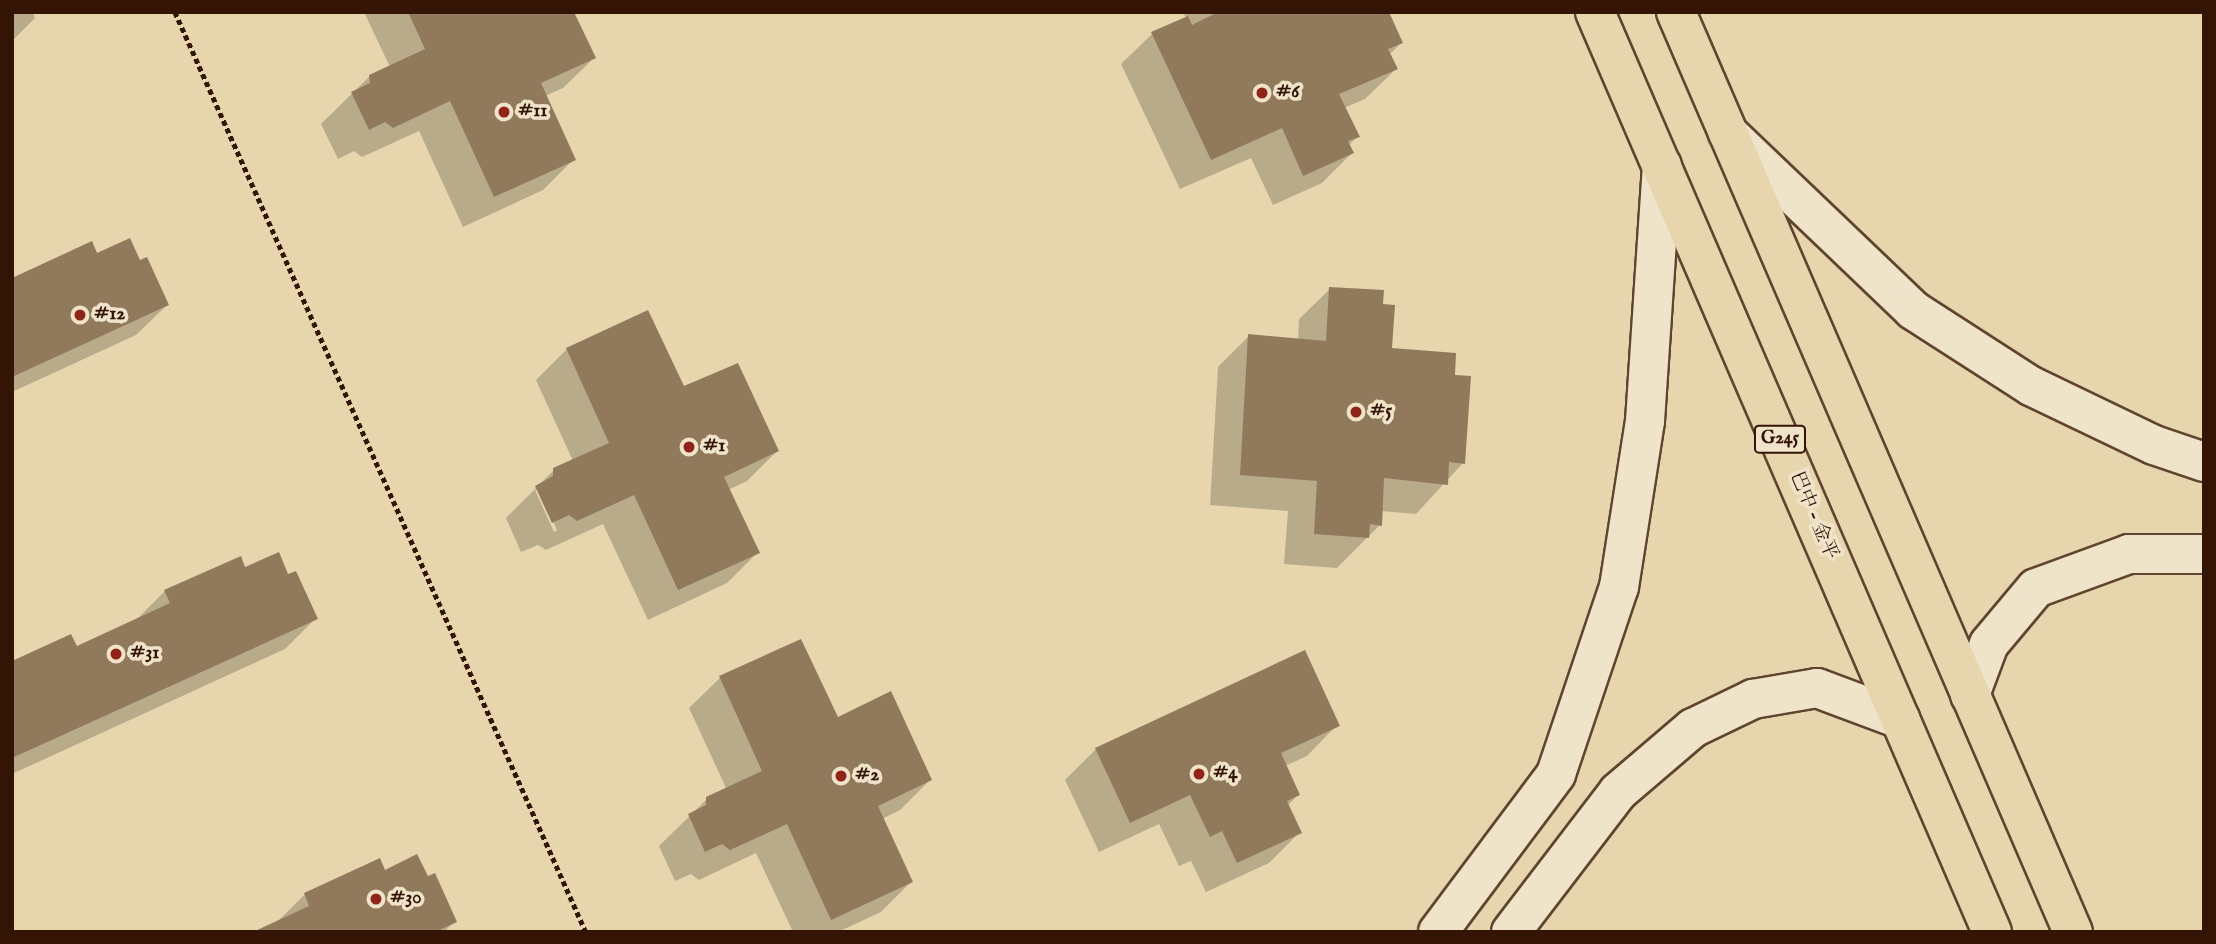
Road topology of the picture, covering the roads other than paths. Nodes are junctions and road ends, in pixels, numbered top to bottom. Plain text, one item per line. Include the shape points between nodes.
1 (1595, 12) edge
2 (1676, 12) edge
3 (1728, 132) junction
4 (1662, 166) junction
5 (2204, 462) edge
6 (2204, 554) edge
7 (1970, 695) junction
8 (1900, 719) junction
9 (1438, 932) edge
10 (1511, 932) edge
11 (1992, 932) edge
12 (2073, 932) edge

1 - 4 highway, 巴中 - 金平 / G245
2 - 3 highway
3 - 5 street via 1913,310 2031,386 2154,445
3 - 7 highway
4 - 8 highway, 巴中 - 金平 / G245
4 - 9 street via 1645,421 1619,587 1556,774
6 - 7 street via 2129,554 2036,588 1989,644
7 - 12 highway
8 - 10 street via 1817,688 1753,699 1693,728 1618,792
8 - 11 highway, 巴中 - 金平 / G245

